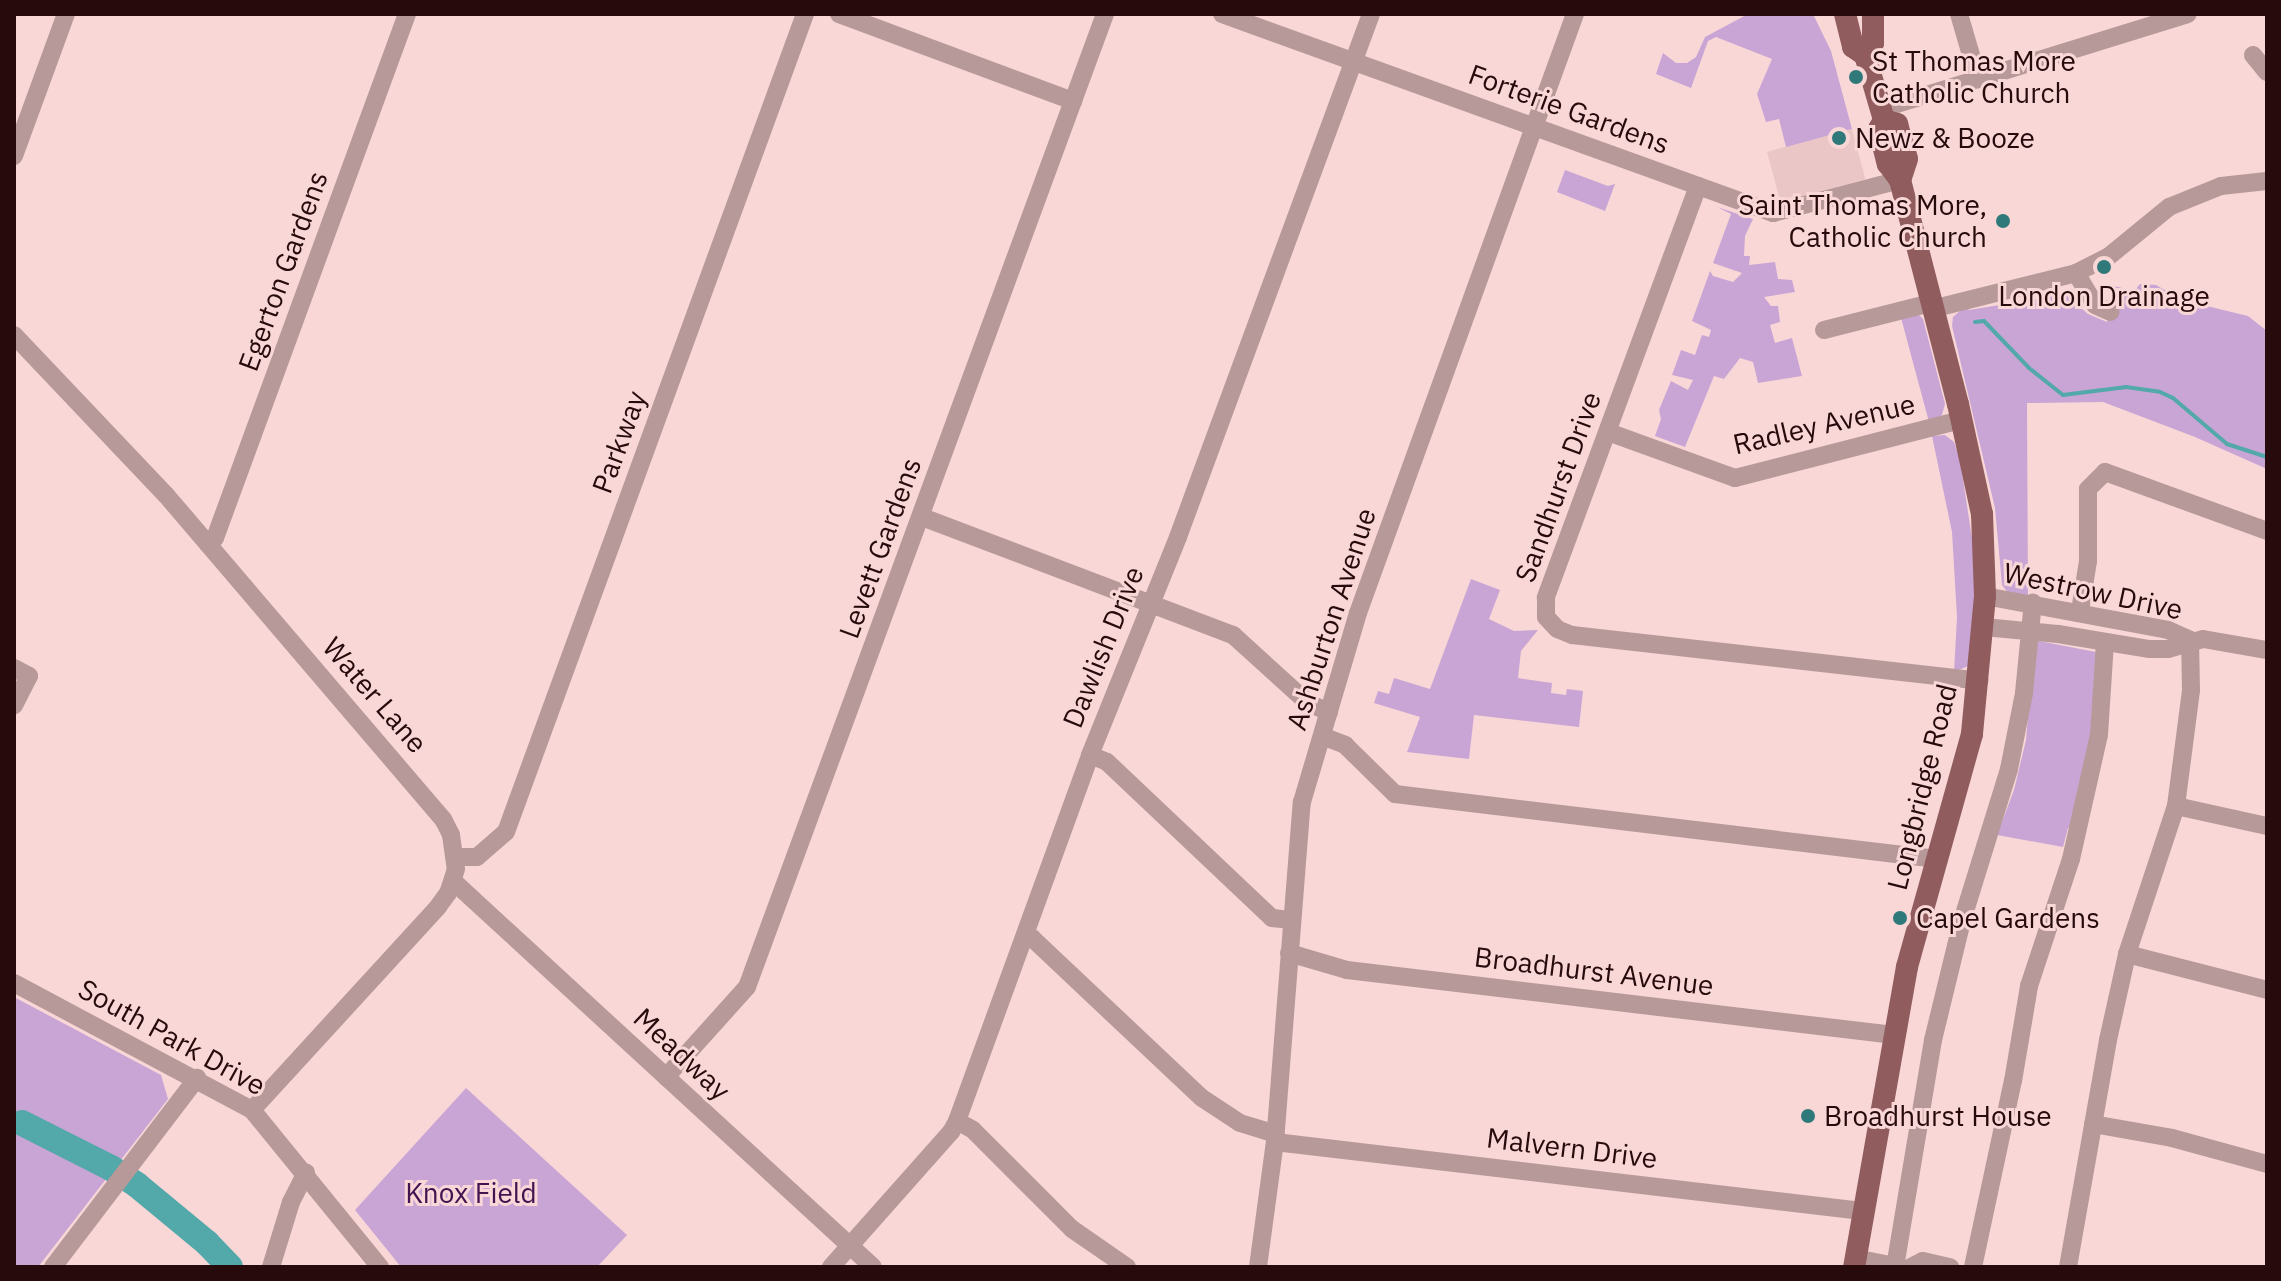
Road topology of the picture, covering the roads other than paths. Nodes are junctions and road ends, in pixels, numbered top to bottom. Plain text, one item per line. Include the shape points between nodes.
1 (66, 14) edge
2 (407, 14) edge
3 (805, 14) edge
4 (839, 14) edge
5 (1105, 14) edge
6 (1222, 14) edge
7 (1371, 14) edge
8 (1575, 14) edge
9 (1845, 14) edge
10 (1873, 14) edge
11 (1959, 14) edge
12 (2188, 14) edge
13 (2144, 21) edge
14 (1865, 55) junction
15 (1353, 61) junction
16 (1978, 79) junction
17 (1073, 101) junction
18 (1882, 115) junction
19 (1534, 126) junction
20 (14, 156) edge
21 (1900, 180) junction
22 (2267, 181) edge
23 (1698, 186) junction
24 (2076, 273) junction
25 (1932, 306) junction
26 (2111, 312) dead end
27 (1824, 330) dead end
28 (14, 335) edge
29 (1961, 420) junction
30 (1608, 432) junction
31 (922, 517) junction
32 (2267, 531) edge
33 (208, 544) junction
34 (1985, 596) junction
35 (2033, 602) junction
36 (1151, 603) junction
37 (2080, 611) junction
38 (1984, 627) junction
39 (2029, 630) junction
40 (2190, 640) junction
41 (2105, 642) junction
42 (2267, 650) edge
43 (22, 672) edge
44 (1979, 681) junction
45 (14, 705) edge
46 (1329, 712) junction
47 (1322, 736) junction
48 (1090, 755) junction
49 (2176, 806) junction
50 (2267, 826) edge
51 (455, 857) junction
52 (1937, 859) junction
53 (453, 881) junction
54 (1291, 920) junction
55 (1025, 935) junction
56 (1289, 953) junction
57 (2127, 954) junction
58 (14, 983) edge
59 (2267, 990) edge
60 (1894, 1035) junction
61 (666, 1077) junction
62 (197, 1078) junction
63 (252, 1110) junction
64 (957, 1121) junction
65 (2093, 1124) junction
66 (1275, 1138) junction
67 (2267, 1164) edge
68 (306, 1173) junction
69 (1862, 1211) junction
70 (850, 1246) junction
71 (1854, 1262) edge
72 (53, 1267) edge
73 (271, 1267) edge
74 (380, 1267) edge
75 (831, 1267) edge
76 (873, 1267) edge
77 (1127, 1267) edge
78 (1258, 1267) edge
79 (1897, 1267) edge
80 (1911, 1267) edge
81 (1950, 1267) edge
82 (1973, 1267) edge
83 (2068, 1267) edge

1 - 20 street
2 - 33 street, Egerton Gardens via 215,538
3 - 51 street, Parkway via 506,832 477,857
4 - 17 street
5 - 17 street, Levett Gardens
6 - 15 street, Forterie Gardens
7 - 15 street, Dawlish Drive
8 - 19 street, Ashburton Avenue
9 - 14 main road, Longbridge Road via 1853,47
10 - 14 main road, Longbridge Road via 1873,43
11 - 16 street
12 - 13 street
13 - 16 street
14 - 18 main road, Longbridge Road
15 - 19 street, Forterie Gardens
15 - 36 street, Dawlish Drive
16 - 18 street
17 - 31 street, Levett Gardens
18 - 21 main road, Longbridge Road via 1879,129 1888,164
19 - 23 street, Forterie Gardens
19 - 46 street, Ashburton Avenue via 1358,613
21 - 23 street, Forterie Gardens via 1777,213
21 - 25 main road, Longbridge Road
22 - 24 street via 2221,186 2169,207 2108,257
23 - 30 street, Sandhurst Drive
24 - 25 street
24 - 26 street via 2095,305
25 - 27 street
25 - 29 main road, Longbridge Road
28 - 33 street, Water Lane
29 - 30 street, Radley Avenue via 1735,478
29 - 34 main road, Longbridge Road via 1982,514
30 - 44 street, Sandhurst Drive via 1546,598 1546,617 1557,629 1572,635
31 - 36 street
31 - 61 street, Levett Gardens via 747,987
32 - 37 street via 2105,472 2088,489 2088,561
33 - 51 street, Water Lane via 443,819
34 - 35 street, Westrow Drive
34 - 38 main road, Longbridge Road
35 - 37 street, Westrow Drive
35 - 39 street
36 - 46 street via 1233,635 1308,703
36 - 48 street, Dawlish Drive
37 - 40 street, Westrow Drive via 2168,630
38 - 39 street, Westrow Drive
38 - 44 main road, Longbridge Road
39 - 41 street, Westrow Drive
39 - 79 street via 2024,693 2009,769 1962,921 1933,1040
40 - 41 street, Westrow Drive via 2168,649
40 - 42 street, Westrow Drive
40 - 49 street via 2191,690
41 - 82 street via 2099,735 2071,859 2029,986
43 - 45 street
44 - 52 main road, Longbridge Road via 1972,734
46 - 47 street, Ashburton Avenue
47 - 52 street via 1345,745 1395,794
47 - 54 street, Ashburton Avenue via 1302,802
48 - 54 street via 1107,762 1272,918
48 - 55 street, Dawlish Drive
49 - 50 street
49 - 57 street
51 - 53 street, Water Lane
52 - 60 main road, Longbridge Road
53 - 61 street, Meadway
53 - 63 street, Water Lane via 438,907
54 - 56 street, Ashburton Avenue
55 - 64 street, Dawlish Drive
55 - 66 street, Malvern Drive via 1202,1098
56 - 60 street, Broadhurst Avenue via 1347,970
56 - 66 street, Ashburton Avenue
57 - 59 street
57 - 65 street
58 - 62 street, South Park Drive
60 - 69 main road, Longbridge Road
61 - 70 street, Meadway
62 - 63 street, South Park Drive
62 - 72 street
63 - 68 street, South Park Drive
64 - 70 street, Dawlish Drive
64 - 77 street via 973,1130 1072,1229
65 - 67 street via 2172,1138
65 - 83 street
66 - 69 street, Malvern Drive
66 - 78 street, Ashburton Avenue
68 - 73 street
68 - 74 street, South Park Drive
69 - 71 main road, Longbridge Road
70 - 75 street, Dawlish Drive
70 - 76 street, Meadway
71 - 79 street
80 - 81 street via 1923,1261

